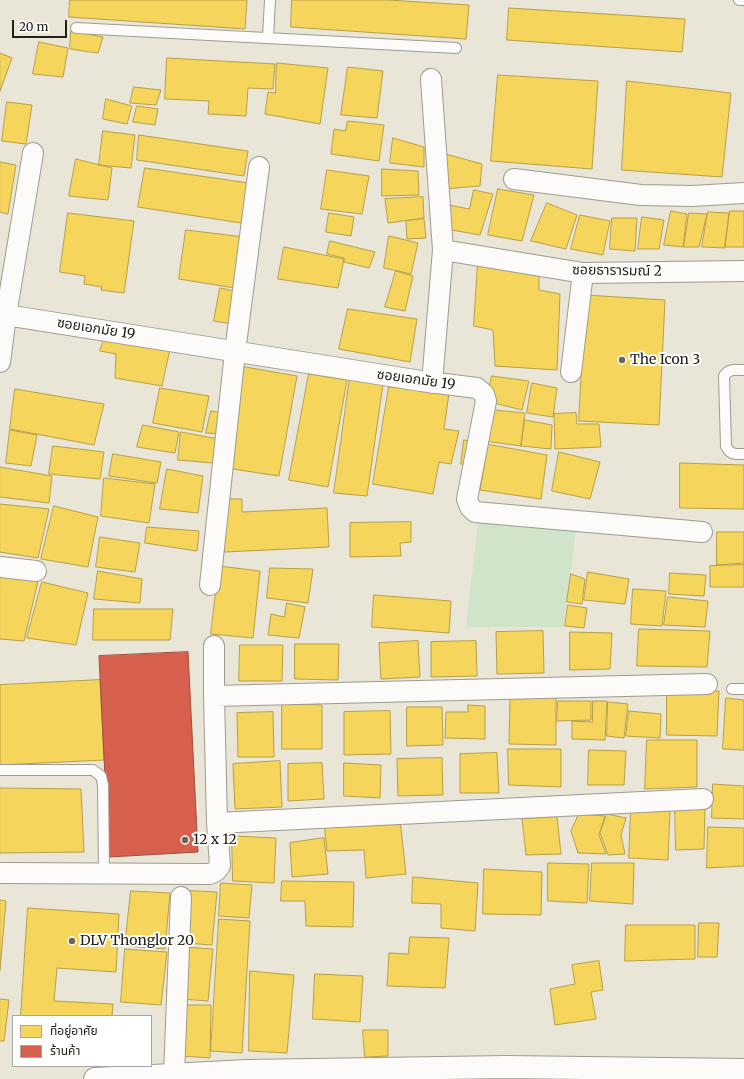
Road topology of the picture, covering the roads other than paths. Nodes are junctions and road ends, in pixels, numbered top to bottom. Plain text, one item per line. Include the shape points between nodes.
1 (270, 0) edge
2 (739, 0) edge
3 (744, 0) edge
4 (76, 28) dead end
5 (268, 38) junction
6 (456, 48) dead end
7 (431, 79) dead end
8 (33, 153) dead end
9 (259, 167) dead end
10 (514, 179) dead end
11 (744, 193) edge
12 (443, 250) junction
13 (744, 271) edge
14 (583, 273) junction
15 (3, 314) edge
16 (235, 352) junction
17 (0, 362) edge
18 (744, 370) edge
19 (571, 372) dead end
20 (432, 383) junction
21 (744, 454) edge
22 (702, 532) dead end
23 (0, 567) edge
24 (36, 571) dead end
25 (210, 585) dead end
26 (214, 646) dead end
27 (708, 684) dead end
28 (732, 689) dead end
29 (744, 689) edge
30 (214, 696) junction
31 (0, 770) edge
32 (702, 799) dead end
33 (217, 823) junction
34 (0, 873) edge
35 (104, 874) junction
36 (181, 897) dead end
37 (744, 1070) edge
38 (506, 1073) edge
39 (174, 1075) junction
40 (247, 1075) edge
41 (126, 1078) edge
42 (95, 1079) edge

1 - 5 lane
2 - 3 lane
4 - 5 lane
5 - 6 lane
7 - 12 street
8 - 15 street
9 - 16 street
10 - 11 street via 641,195
12 - 14 street, ซอยธารารมณ์ 2
12 - 20 street
13 - 14 street, ซอยธารารมณ์ 2
14 - 19 street
15 - 16 street, ซอยเอกมัย 19
15 - 17 street
16 - 20 street, ซอยเอกมัย 19
16 - 25 street
18 - 21 lane via 731,370 724,376 726,446 733,454
20 - 22 street, ซอยเอกมัย 19 via 477,388 484,394 486,401 467,499 475,512
23 - 24 street
26 - 30 street
27 - 30 street
28 - 29 lane
30 - 33 street
31 - 35 lane via 93,770 101,776
32 - 33 street
33 - 35 street via 220,866 210,874
34 - 35 street
36 - 39 street
37 - 38 street
38 - 40 street
39 - 40 street
39 - 41 street
41 - 42 street

